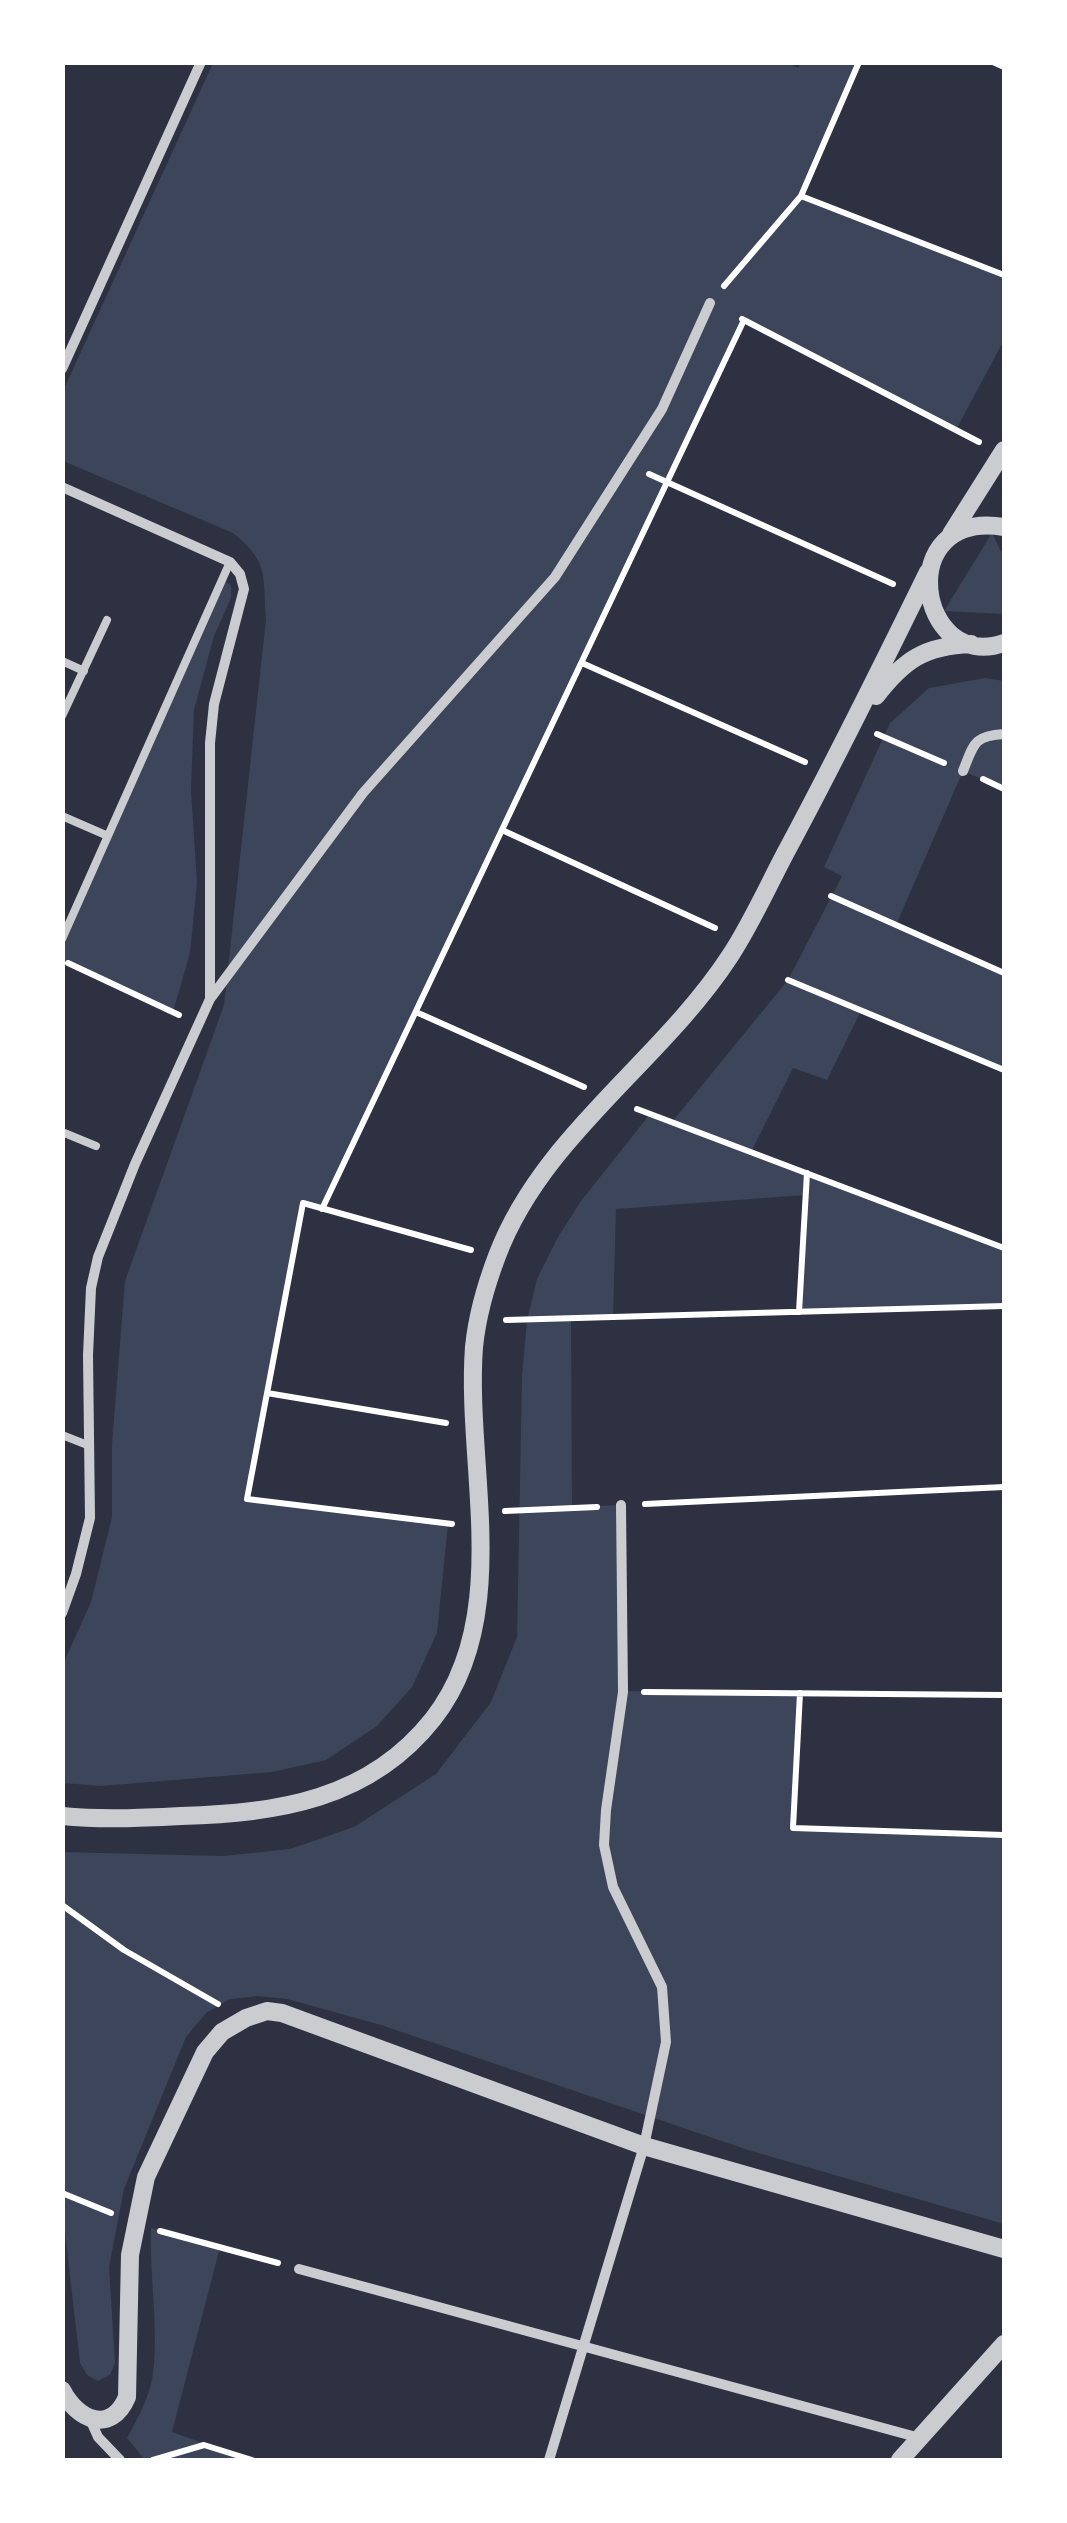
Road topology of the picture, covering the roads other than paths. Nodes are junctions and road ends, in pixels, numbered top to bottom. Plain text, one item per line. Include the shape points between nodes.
1 (197, 64) edge
2 (710, 303) road end
3 (62, 369) edge
4 (1004, 452) edge
5 (62, 487) edge
6 (1004, 527) edge
7 (948, 540) junction
8 (230, 562) junction
9 (928, 572) junction
10 (107, 620) dead end
11 (976, 644) junction
12 (1002, 645) edge
13 (62, 661) edge
14 (84, 671) junction
15 (62, 716) edge
16 (854, 724) junction
17 (1004, 734) edge
18 (963, 771) road end
19 (62, 816) edge
20 (108, 836) junction
21 (62, 940) edge
22 (210, 999) junction
23 (62, 1132) edge
24 (96, 1146) dead end
25 (62, 1435) edge
26 (90, 1446) junction
27 (620, 1506) road end
28 (62, 1613) edge
29 (62, 1816) edge
30 (644, 2146) junction
31 (1004, 2249) edge
32 (299, 2268) road end
33 (1004, 2344) edge
34 (583, 2347) junction
35 (62, 2390) edge
36 (90, 2418) junction
37 (921, 2438) junction
38 (120, 2460) edge
39 (549, 2460) edge
40 (900, 2460) edge

1 - 3 street
2 - 22 street via 662,410 555,577 363,793
4 - 7 street
5 - 8 street
6 - 7 street via 983,524
7 - 9 street
8 - 20 lane
8 - 22 street via 244,589 212,723
9 - 11 street via 932,610 958,638
9 - 16 street
10 - 14 lane
11 - 12 street
11 - 16 street via 925,650 890,678
13 - 14 lane
14 - 15 lane
16 - 29 street via 731,955 531,1190 496,1257 474,1348 475,1625 454,1685 433,1719 370,1776 279,1809
17 - 18 street via 975,742
19 - 20 lane
20 - 21 lane
22 - 26 street via 98,1257 88,1319
23 - 24 lane
25 - 26 lane
26 - 28 street via 90,1518
27 - 30 street via 623,1692 604,1845 613,1888 662,1987 666,2042
30 - 31 street
30 - 34 street
30 - 36 street via 282,2013 246,2018 204,2052 146,2178 130,2255 127,2397 107,2417
32 - 34 street
33 - 37 street
34 - 37 street
34 - 39 street
35 - 36 street
36 - 38 street via 98,2438
37 - 40 street

